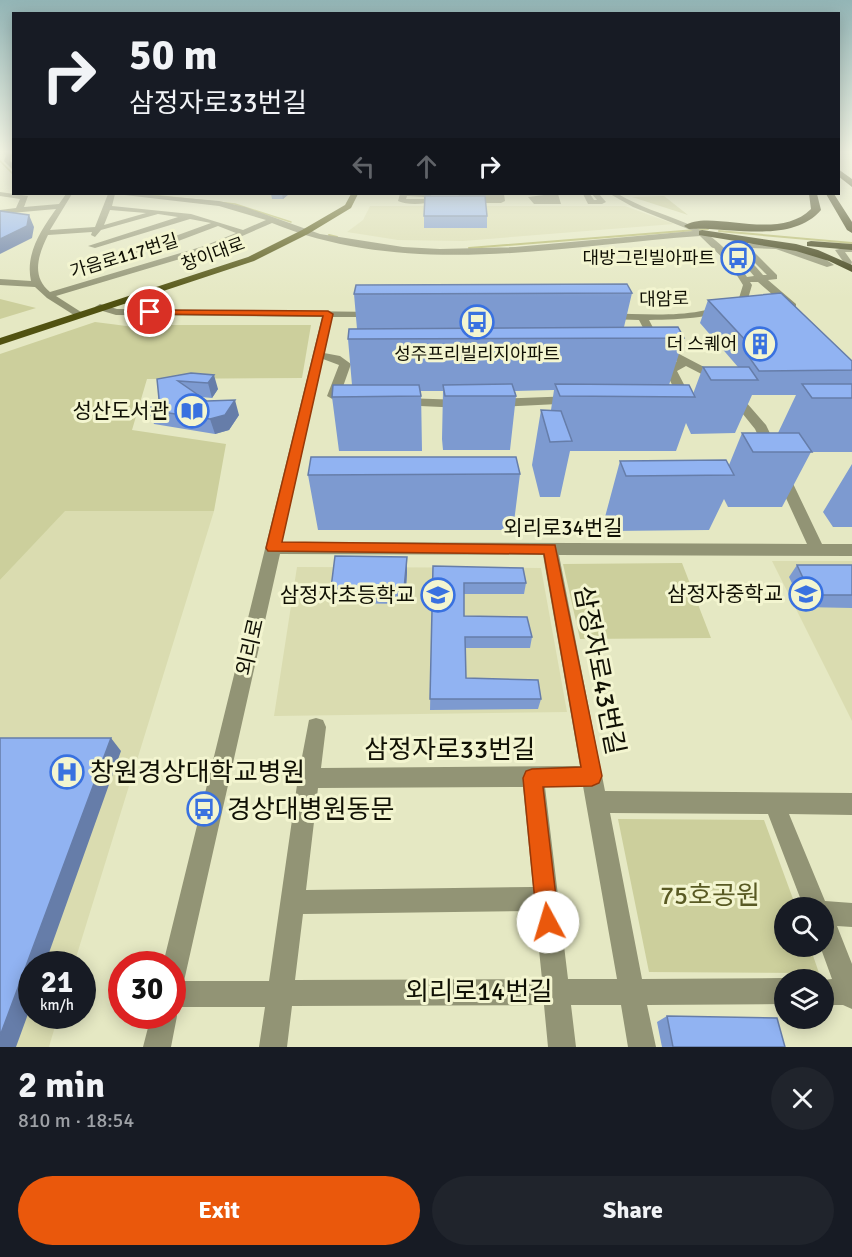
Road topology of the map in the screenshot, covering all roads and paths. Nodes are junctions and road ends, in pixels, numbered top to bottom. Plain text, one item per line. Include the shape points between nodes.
1 (23, 201) edge
2 (65, 201) edge
3 (109, 201) edge
4 (208, 201) edge
5 (227, 201) edge
6 (351, 201) edge
7 (626, 201) edge
8 (814, 201) edge
9 (834, 201) edge
10 (62, 206) junction
11 (107, 208) junction
12 (2, 209) edge
13 (19, 209) junction
14 (158, 212) junction
15 (191, 216) junction
16 (272, 220) junction
17 (219, 223) junction
18 (690, 226) junction
19 (98, 229) junction
20 (308, 230) junction
21 (719, 230) junction
22 (852, 230) edge
23 (46, 233) junction
24 (245, 233) junction
25 (702, 233) junction
26 (794, 234) dead end
27 (806, 235) dead end
28 (744, 239) junction
29 (852, 239) edge
30 (732, 245) joint
31 (92, 246) junction
32 (517, 246) junction
33 (852, 248) edge
34 (89, 262) junction
35 (830, 265) dead end
36 (851, 267) edge
37 (104, 280) junction
38 (747, 280) junction
39 (762, 280) junction
40 (0, 282) edge
41 (38, 284) junction
42 (50, 295) junction
43 (100, 307) junction
44 (77, 314) junction
45 (328, 314) junction
46 (387, 314) edge
47 (597, 316) dead end
48 (642, 316) junction
49 (801, 316) edge
50 (0, 342) edge
51 (318, 355) junction
52 (684, 362) junction
53 (659, 400) edge
54 (388, 401) edge
55 (592, 401) edge
56 (356, 402) edge
57 (273, 548) junction
58 (550, 549) junction
59 (817, 550) junction
60 (852, 550) edge
61 (316, 727) dead end
62 (592, 776) junction
63 (308, 778) junction
64 (532, 778) junction
65 (597, 802) junction
66 (774, 803) junction
67 (852, 804) edge
68 (812, 897) edge
69 (545, 898) junction
70 (291, 902) junction
71 (834, 914) edge
72 (852, 915) edge
73 (834, 949) edge
74 (179, 951) edge
75 (632, 990) junction
76 (555, 991) junction
77 (774, 992) edge
78 (834, 992) edge
79 (279, 993) junction
80 (852, 993) edge
81 (186, 994) edge
82 (161, 1029) edge
83 (157, 1047) edge
84 (273, 1047) edge
85 (562, 1047) edge
86 (642, 1047) edge

1 - 13 street
2 - 10 street
3 - 11 street
4 - 16 street
5 - 20 street via 244,203
6 - 20 main road, 창이대로
7 - 18 street
8 - 21 highway via 816,210 803,221
9 - 22 highway
10 - 13 street
10 - 23 street
11 - 14 street
11 - 19 street
12 - 13 street
14 - 15 street
14 - 19 street
15 - 17 street
15 - 31 street
16 - 20 street
16 - 24 street, 가음로117번길
17 - 24 street
17 - 34 street via 170,241
18 - 21 highway
18 - 25 street
18 - 32 street
19 - 23 street
19 - 31 street
20 - 32 street via 348,243 462,252
20 - 43 main road, 창이대로 via 251,259
21 - 25 highway
21 - 26 highway
21 - 33 highway
23 - 41 street via 33,257 31,273
24 - 37 street, 가음로117번길
25 - 28 highway
25 - 32 street
25 - 38 street
27 - 29 highway
28 - 30 highway
28 - 36 highway via 796,246
30 - 39 street
31 - 34 street
33 - 36 street via 839,250
34 - 37 street
35 - 39 street via 777,246 744,246 774,277
37 - 42 street, 가음로117번길
38 - 39 street
38 - 48 street, 대암로 via 750,297 727,310
39 - 49 street
40 - 41 street
41 - 42 street
42 - 44 street
43 - 44 main road, 창이대로
43 - 45 street via 116,312
44 - 50 main road, 창이대로
45 - 46 street
45 - 51 street, 외리로
47 - 48 street, 대암로
48 - 52 street via 658,347
51 - 56 street via 345,364 333,396
51 - 57 street, 외리로
52 - 53 street via 671,370 683,394
52 - 59 street via 722,380 761,428
54 - 55 street
57 - 58 street, 외리로34번길
57 - 74 street, 외리로
58 - 59 street, 외리로34번길
58 - 62 street, 삼정자로43번길
59 - 60 street, 외리로34번길
61 - 63 street
62 - 64 street, 삼정자로33번길
62 - 65 street, 삼정자로43번길
63 - 64 street, 삼정자로33번길
63 - 70 street
64 - 69 street
65 - 66 street
65 - 75 street, 삼정자로43번길
66 - 67 street
66 - 68 street
69 - 70 street
69 - 76 street
70 - 79 street
71 - 72 street
73 - 80 street
75 - 76 street, 외리로14번길
75 - 77 street, 외리로14번길
75 - 86 street, 삼정자로43번길
76 - 79 street, 외리로14번길
76 - 85 street
78 - 80 street
79 - 81 street, 외리로14번길
79 - 84 street
82 - 83 street

